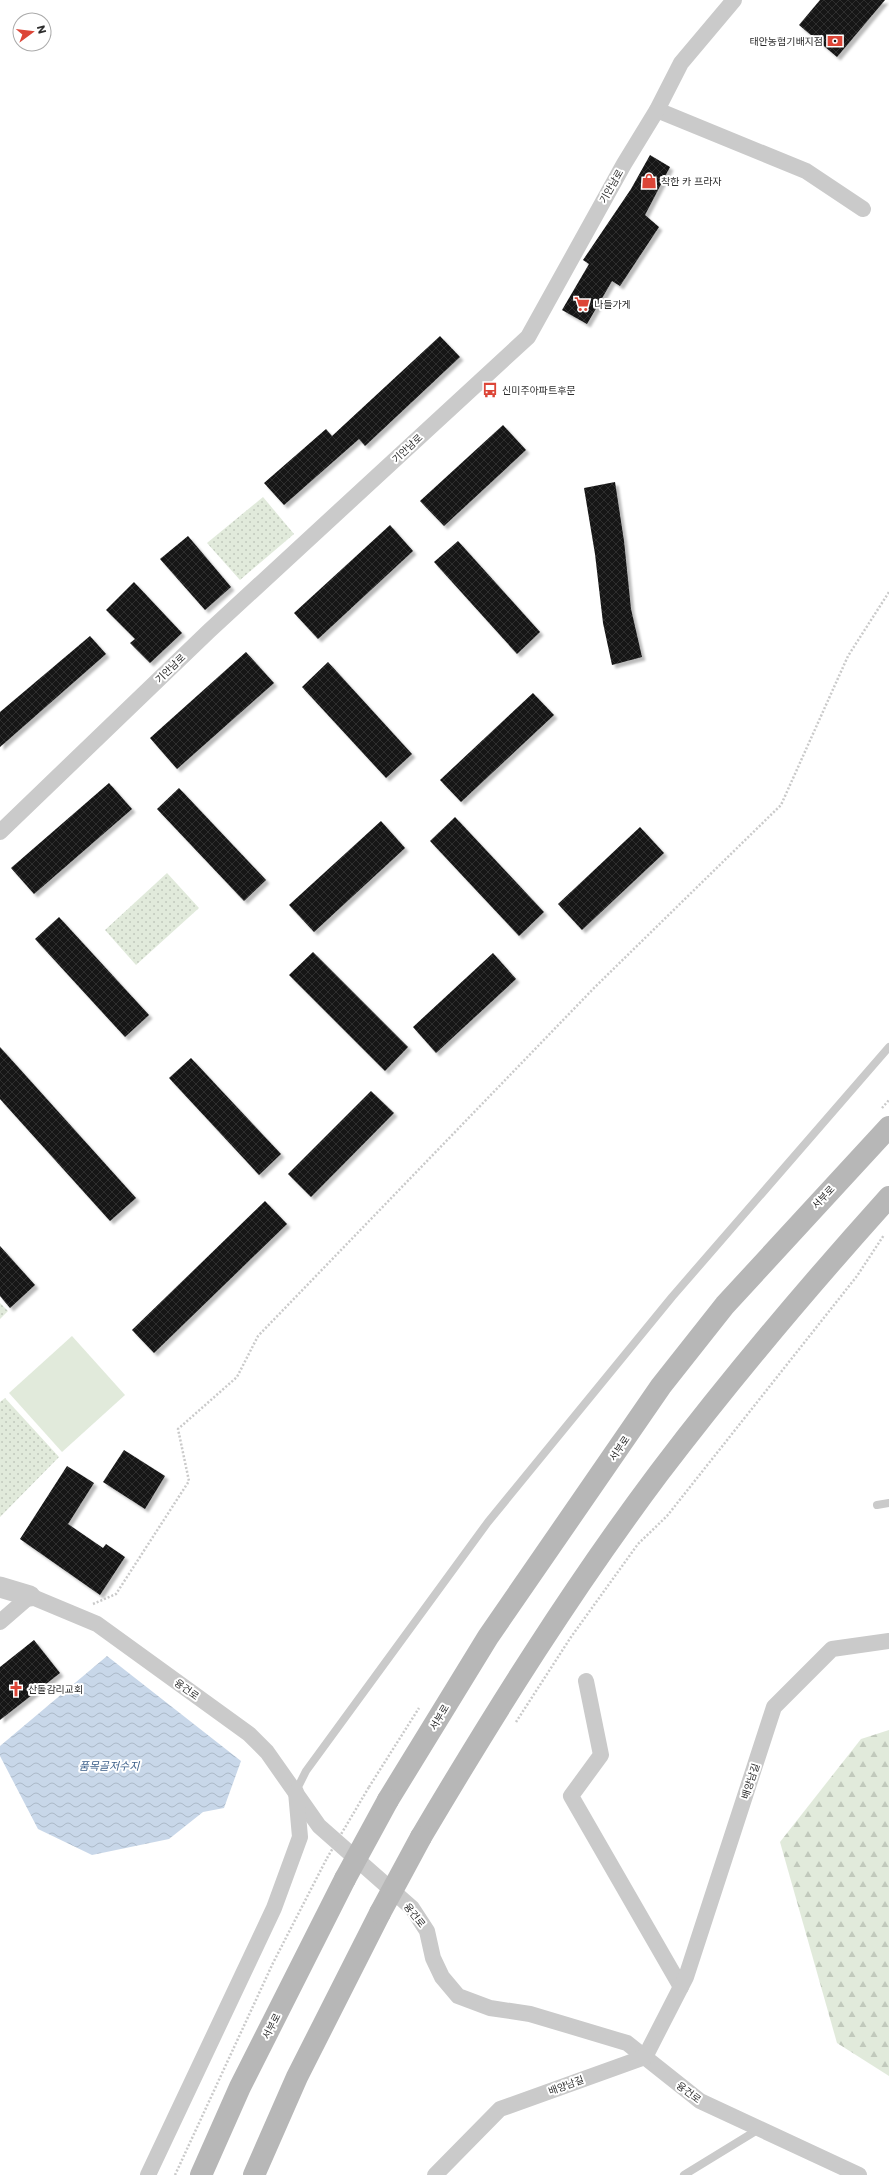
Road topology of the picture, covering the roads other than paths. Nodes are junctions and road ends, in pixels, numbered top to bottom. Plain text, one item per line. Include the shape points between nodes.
1 (734, 0) edge
2 (657, 110) junction
3 (863, 209) dead end
4 (0, 832) edge
5 (889, 1047) edge
6 (889, 1127) edge
7 (889, 1197) edge
8 (889, 1503) edge
9 (877, 1505) dead end
10 (0, 1587) edge
11 (30, 1596) junction
12 (0, 1622) edge
13 (889, 1641) edge
14 (586, 1681) dead end
15 (296, 1791) junction
16 (681, 1987) junction
17 (645, 2057) junction
18 (760, 2129) junction
19 (148, 2175) edge
20 (201, 2175) edge
21 (254, 2175) edge
22 (435, 2175) edge
23 (684, 2175) edge
24 (859, 2175) edge

1 - 2 street, 기안남로 via 681,63
2 - 3 street via 806,172
2 - 4 street, 기안남로 via 624,164 528,337 209,631
5 - 15 lane via 672,1297 488,1522 395,1653 306,1771
6 - 20 main road, 서부로, bridge via 725,1305 660,1386 488,1637 388,1800 345,1879 240,2087
7 - 21 main road, bridge via 766,1337 659,1474 522,1671 421,1836 380,1913 297,2077
8 - 9 lane
10 - 11 street, 융건로
11 - 12 street
11 - 15 street, 융건로 via 97,1624 249,1734 267,1752
13 - 16 street, 배양남길 via 832,1649 774,1707
14 - 16 street via 601,1755 571,1796
15 - 17 street, 융건로 via 319,1826 412,1908 427,1931 433,1958 442,1977 458,1996 490,2008 530,2014 627,2043
15 - 19 street via 300,1837 274,1908
16 - 17 street, 배양남길
17 - 18 street, 융건로 via 700,2101
17 - 22 street, 배양남길 via 500,2109
18 - 23 lane
18 - 24 street, 융건로

